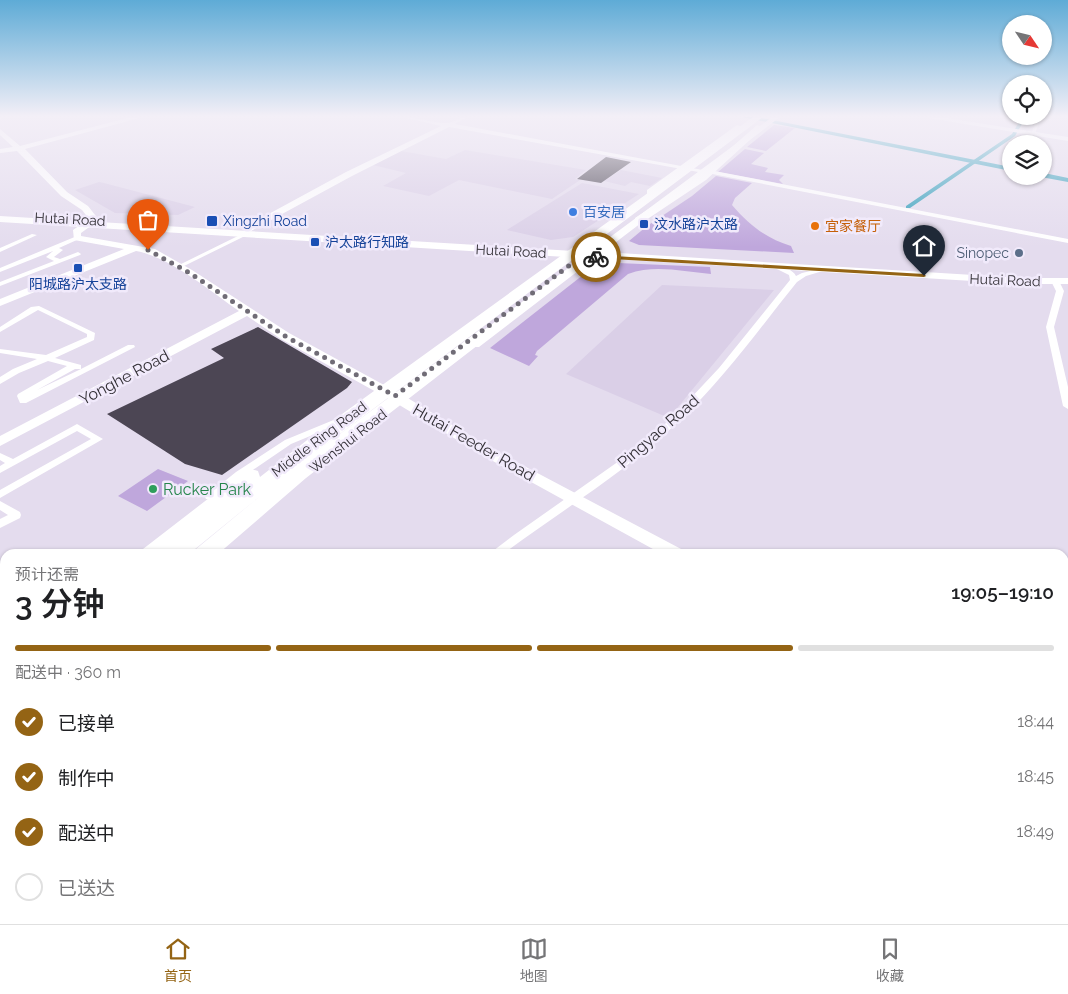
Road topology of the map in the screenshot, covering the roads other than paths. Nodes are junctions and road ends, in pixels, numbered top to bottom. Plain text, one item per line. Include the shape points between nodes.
1 (32, 160) edge
2 (377, 160) edge
3 (643, 160) edge
4 (695, 160) edge
5 (709, 160) edge
6 (712, 160) edge
7 (716, 160) edge
8 (724, 160) edge
9 (683, 167) junction
10 (704, 170) junction
11 (0, 216) edge
12 (0, 219) edge
13 (639, 220) junction
14 (91, 222) junction
15 (247, 231) junction
16 (287, 233) junction
17 (34, 235) dead end
18 (77, 238) junction
19 (1068, 241) edge
20 (135, 248) junction
21 (602, 248) junction
22 (50, 249) junction
23 (0, 250) edge
24 (78, 254) dead end
25 (580, 254) junction
26 (60, 261) junction
27 (180, 266) junction
28 (777, 267) junction
29 (0, 270) edge
30 (824, 270) junction
31 (1068, 276) edge
32 (794, 280) junction
33 (1055, 281) junction
34 (1068, 281) edge
35 (3, 285) edge
36 (535, 287) junction
37 (511, 296) junction
38 (0, 303) edge
39 (248, 311) junction
40 (481, 318) junction
41 (0, 330) edge
42 (474, 332) junction
43 (131, 347) dead end
44 (0, 351) edge
45 (48, 358) junction
46 (74, 366) junction
47 (86, 370) junction
48 (0, 381) edge
49 (392, 395) junction
50 (1068, 406) edge
51 (340, 420) junction
52 (323, 433) junction
53 (0, 442) edge
54 (294, 454) junction
55 (0, 456) edge
56 (12, 463) junction
57 (0, 470) edge
58 (281, 477) junction
59 (0, 495) edge
60 (572, 499) junction
61 (0, 505) edge
62 (0, 524) edge
63 (150, 549) edge
64 (157, 549) edge
65 (175, 549) edge
66 (180, 549) edge
67 (190, 549) edge
68 (201, 549) edge
69 (210, 549) edge
70 (216, 549) edge
71 (502, 549) edge
72 (667, 549) edge

1 - 14 street via 64,194 86,208
2 - 15 street
3 - 9 street
4 - 9 main road, Wenshui Road
5 - 66 highway, Middle Ring Road via 311,445
6 - 69 highway, Middle Ring Road via 336,446
7 - 10 main road
8 - 13 highway via 672,201
9 - 10 street
9 - 25 main road, Wenshui Road
10 - 13 main road
10 - 19 street
11 - 14 main road, Hutai Road
12 - 14 main road, Hutai Road
13 - 21 main road
14 - 15 main road, Hutai Road
14 - 18 street via 76,232
15 - 16 main road, Hutai Road
15 - 27 street
16 - 25 main road, Hutai Road
16 - 25 main road, Hutai Road
16 - 31 main road, Hutai Road
16 - 34 main road, Hutai Road
17 - 23 street
18 - 20 street, Hutai Feeder Road
18 - 22 street
20 - 27 street, Hutai Feeder Road via 151,251
20 - 38 street
21 - 25 main road
21 - 31 main road, Hutai Road
22 - 26 street via 60,250 49,257
22 - 29 street
24 - 26 street
25 - 28 main road, Hutai Road
25 - 36 main road
25 - 37 main road, Wenshui Road
25 - 49 main road
26 - 35 street
27 - 39 street, Hutai Feeder Road
28 - 30 main road, Hutai Road
28 - 32 street via 792,274
30 - 32 street via 804,274
30 - 33 main road, Hutai Road
32 - 60 street, Pingyao Road via 709,385 677,419
33 - 34 main road, Hutai Road
33 - 50 street via 1060,291 1050,327
36 - 37 main road
36 - 42 main road
37 - 40 main road, Wenshui Road
39 - 49 street, Hutai Feeder Road via 285,336
39 - 53 street, Yonghe Road
40 - 42 main road
40 - 49 main road, Wenshui Road
41 - 45 street via 39,308 91,333 90,338
42 - 49 main road
43 - 47 street
44 - 45 street
45 - 46 street
45 - 48 street
46 - 47 street
46 - 47 street via 21,396 23,401
49 - 51 main road, Wenshui Road
49 - 58 main road
49 - 60 street, Hutai Feeder Road
49 - 68 main road
49 - 70 main road, Wenshui Road
51 - 52 main road, Wenshui Road
51 - 63 street via 288,442 240,474
52 - 54 main road, Wenshui Road
52 - 64 highway via 252,474
54 - 58 main road
54 - 65 main road, Wenshui Road
55 - 56 street
56 - 57 street
56 - 59 street via 77,427 98,440
58 - 67 main road
60 - 71 street, Pingyao Road
60 - 72 street, Hutai Feeder Road
61 - 62 street via 16,515

